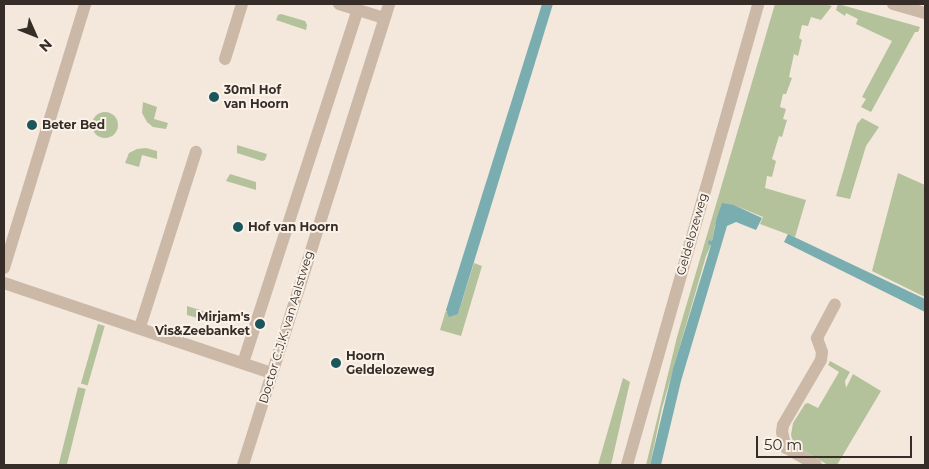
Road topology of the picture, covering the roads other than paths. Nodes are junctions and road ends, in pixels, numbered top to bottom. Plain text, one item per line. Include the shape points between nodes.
1 (85, 4) edge
2 (242, 4) edge
3 (339, 4) edge
4 (389, 4) edge
5 (758, 4) edge
6 (893, 4) edge
7 (358, 10) junction
8 (925, 13) edge
9 (384, 18) junction
10 (225, 58) dead end
11 (196, 152) dead end
12 (4, 268) edge
13 (4, 283) edge
14 (835, 304) dead end
15 (140, 327) junction
16 (243, 363) junction
17 (271, 373) junction
18 (243, 465) edge
19 (627, 465) edge
20 (816, 465) edge

1 - 12 street
2 - 10 street
3 - 7 street
4 - 9 street, Doctor C.J.K. van Aalstweg
5 - 19 street, Geldelozeweg
6 - 8 street
7 - 9 street
7 - 16 street
9 - 17 street, Doctor C.J.K. van Aalstweg
11 - 15 street
13 - 15 street
14 - 20 street via 817,338 821,360 782,432 786,448
15 - 16 street
16 - 17 street
17 - 18 street, Doctor C.J.K. van Aalstweg

